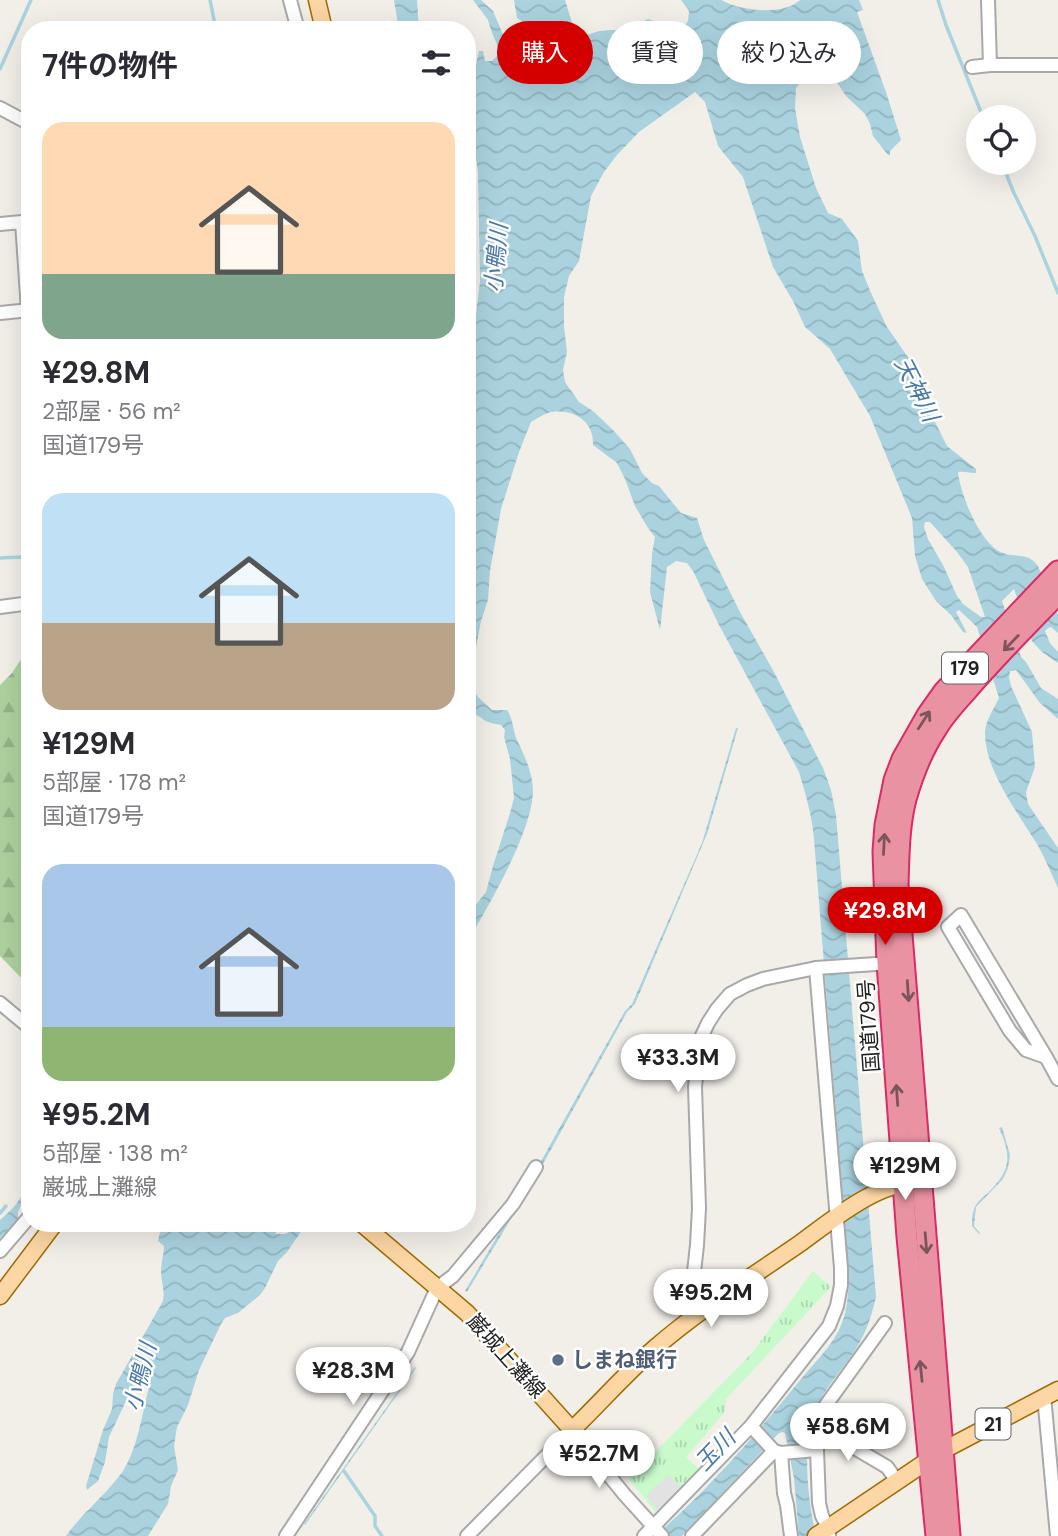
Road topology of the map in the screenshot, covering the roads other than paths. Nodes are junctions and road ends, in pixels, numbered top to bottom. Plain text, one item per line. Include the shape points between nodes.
1 (290, 0) edge
2 (317, 0) edge
3 (988, 0) edge
4 (296, 21) edge
5 (322, 21) edge
6 (990, 65) junction
7 (1058, 65) edge
8 (972, 67) dead end
9 (0, 108) edge
10 (21, 119) edge
11 (21, 222) edge
12 (0, 223) edge
13 (21, 311) edge
14 (0, 313) edge
15 (1058, 571) edge
16 (1058, 594) edge
17 (21, 604) edge
18 (0, 607) edge
19 (896, 963) junction
20 (818, 968) junction
21 (0, 1003) edge
22 (21, 1020) edge
23 (1046, 1057) junction
24 (1058, 1079) edge
25 (536, 1167) dead end
26 (912, 1182) junction
27 (838, 1215) junction
28 (21, 1226) edge
29 (48, 1232) edge
30 (371, 1232) edge
31 (0, 1251) edge
32 (434, 1285) junction
33 (0, 1296) edge
34 (708, 1307) junction
35 (885, 1323) dead end
36 (1051, 1393) edge
37 (820, 1422) junction
38 (751, 1426) junction
39 (572, 1430) junction
40 (817, 1450) junction
41 (777, 1452) junction
42 (936, 1455) junction
43 (897, 1481) junction
44 (658, 1531) edge
45 (824, 1532) edge
46 (286, 1536) edge
47 (467, 1536) edge
48 (644, 1536) edge
49 (692, 1536) edge
50 (791, 1536) edge
51 (936, 1536) edge
52 (950, 1536) edge
53 (1057, 1536) edge

1 - 4 street
2 - 5 main road
3 - 6 street
6 - 7 street
6 - 8 street
9 - 10 street
11 - 12 street
13 - 14 street
19 -> 15 highway, 国道179号 / 179 via 883,851 894,780 902,759 944,691
16 -> 19 highway, 国道179号 / 179 via 980,675 936,729 923,753 905,801
17 - 18 street
19 - 20 street
19 - 26 highway, 国道179号 / 179
20 - 27 street
20 - 34 street via 763,979 730,994 700,1040 695,1087 699,1208 694,1272 696,1289
21 - 22 street
23 - 23 street via 1026,1050 1010,1031 948,927 961,915
23 - 24 street
25 - 32 street via 513,1204 453,1276
26 - 27 main road via 882,1190
26 - 42 highway, 国道179号 / 179
27 - 34 main road
27 - 38 street via 838,1306 829,1326
28 - 31 street
29 - 33 main road
30 - 32 main road, 巌城上灘線
32 - 39 main road, 巌城上灘線 via 467,1313
32 - 46 street via 408,1352
34 - 39 main road via 655,1348
35 - 37 street via 835,1390
36 - 42 main road, 21
36 - 53 street
37 - 40 street
37 - 43 street via 887,1467
38 - 41 street
38 - 44 street
39 - 44 street
39 - 47 street
40 - 41 street
40 - 45 street
41 - 49 street
41 - 50 street
42 - 43 main road
42 - 51 highway, 国道179号 / 179
42 - 52 highway, 国道179号 / 179
43 - 45 main road
44 - 48 street

